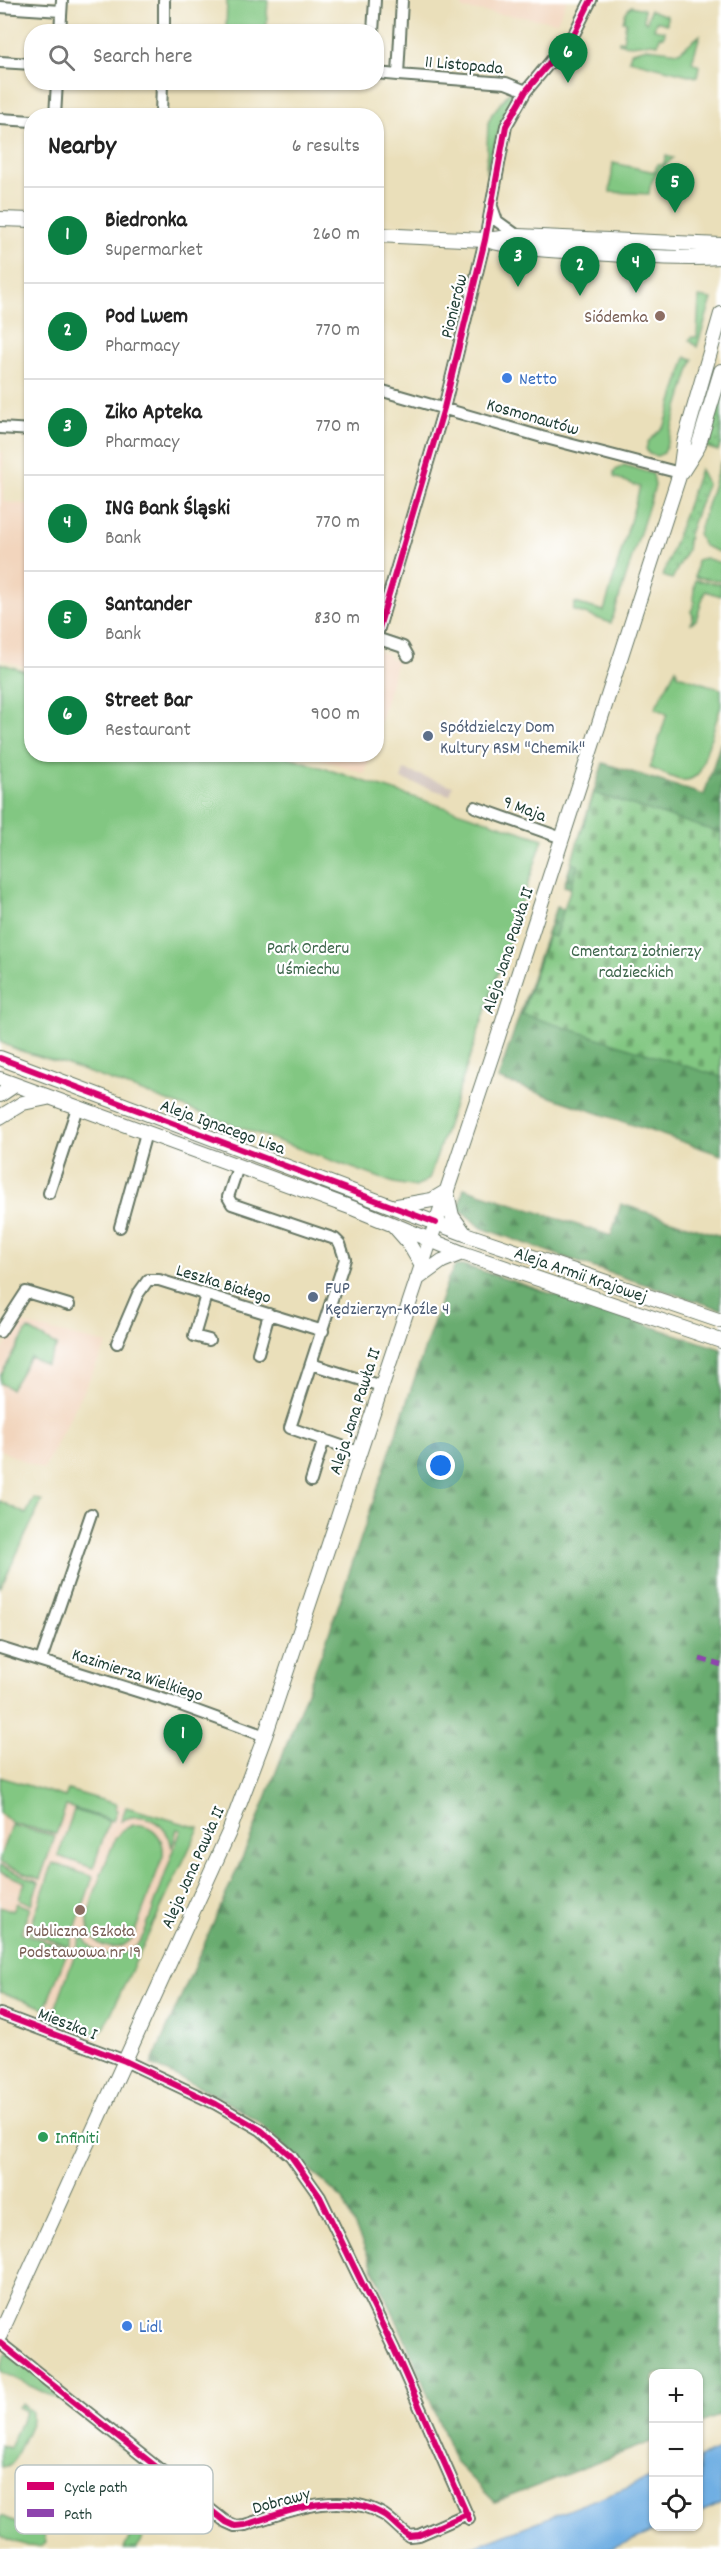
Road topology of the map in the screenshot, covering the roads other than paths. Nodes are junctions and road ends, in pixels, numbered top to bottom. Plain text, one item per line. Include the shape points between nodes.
1 (164, 0) edge
2 (375, 0) edge
3 (402, 0) edge
4 (591, 0) edge
5 (62, 5) edge
6 (0, 7) edge
7 (61, 24) edge
8 (164, 24) edge
9 (374, 24) edge
10 (0, 63) edge
11 (24, 64) edge
12 (384, 74) edge
13 (398, 75) junction
14 (57, 90) edge
15 (162, 90) edge
16 (526, 91) junction
17 (55, 108) edge
18 (161, 108) edge
19 (0, 119) edge
20 (24, 120) edge
21 (490, 201) junction
22 (0, 219) edge
23 (24, 220) edge
24 (384, 235) edge
25 (518, 236) junction
26 (484, 240) junction
27 (721, 245) edge
28 (714, 258) edge
29 (721, 266) edge
30 (721, 314) edge
31 (721, 371) edge
32 (384, 391) edge
33 (444, 408) junction
34 (0, 428) edge
35 (24, 430) edge
36 (680, 473) junction
37 (384, 611) edge
38 (384, 641) edge
39 (408, 656) dead end
40 (475, 807) dead end
41 (562, 838) junction
42 (0, 1058) edge
43 (22, 1067) junction
44 (0, 1079) edge
45 (15, 1085) junction
46 (0, 1095) edge
47 (50, 1098) junction
48 (77, 1108) junction
49 (0, 1116) edge
50 (146, 1133) junction
51 (238, 1167) junction
52 (447, 1191) junction
53 (49, 1192) dead end
54 (395, 1207) junction
55 (436, 1223) junction
56 (393, 1224) junction
57 (120, 1227) dead end
58 (465, 1234) junction
59 (430, 1240) junction
60 (462, 1252) junction
61 (419, 1272) junction
62 (206, 1295) junction
63 (69, 1305) dead end
64 (269, 1314) junction
65 (721, 1321) edge
66 (322, 1331) junction
67 (0, 1332) edge
68 (209, 1340) dead end
69 (721, 1341) edge
70 (117, 1343) dead end
71 (258, 1353) dead end
72 (311, 1364) junction
73 (381, 1386) junction
74 (324, 1439) junction
75 (360, 1452) junction
76 (311, 1481) dead end
77 (91, 1514) dead end
78 (0, 1648) edge
79 (41, 1660) junction
80 (266, 1736) junction
81 (0, 2014) edge
82 (125, 2061) junction
83 (0, 2335) edge
84 (0, 2343) edge
85 (152, 2465) edge
86 (213, 2512) edge
87 (468, 2516) joint

1 - 8 street
2 - 9 street
3 - 13 street, 11 Listopada
4 - 16 street, Pionierów via 575,32
5 - 6 street
5 - 7 street
10 - 11 street
12 - 13 street, 11 Listopada
13 - 16 street, 11 Listopada via 506,82
14 - 17 street
15 - 18 street
16 - 21 street, Pionierów via 506,126
19 - 20 street
21 - 25 street via 498,221
21 - 26 street, Pionierów
22 - 23 main road
24 - 26 main road
25 - 26 main road
25 - 27 main road
26 - 28 main road via 518,248
26 - 33 street, Pionierów
28 - 29 main road
30 - 36 main road, Aleja Jana Pawła II via 684,443
31 - 36 main road, Aleja Jana Pawła II via 698,447
32 - 33 street, Kosmonautów
33 - 36 street, Kosmonautów
33 - 37 street, Pionierów
34 - 35 street
36 - 41 main road, Aleja Jana Pawła II
38 - 39 street via 403,647
40 - 41 street, 9 Maja
41 - 52 main road, Aleja Jana Pawła II
42 - 43 main road, Aleja Ignacego Lisa
43 - 45 main road
43 - 54 main road, Aleja Ignacego Lisa
44 - 45 main road, Aleja Ignacego Lisa
45 - 46 main road
45 - 47 main road, Aleja Ignacego Lisa
45 - 49 main road
47 - 48 main road, Aleja Ignacego Lisa
47 - 49 main road via 23,1104
48 - 50 main road, Aleja Ignacego Lisa
48 - 53 street
50 - 51 main road, Aleja Ignacego Lisa
50 - 57 street
51 - 56 main road, Aleja Ignacego Lisa
51 - 66 street via 228,1197 232,1204 340,1244 345,1259
52 - 54 main road via 432,1200
52 - 55 main road, Aleja Jana Pawła II
52 - 58 main road via 452,1216
54 - 55 main road, Aleja Ignacego Lisa
55 - 58 main road, Aleja Armii Krajowej
55 - 59 main road, Aleja Jana Pawła II
56 - 59 main road, Aleja Ignacego Lisa
56 - 61 main road via 408,1242
58 - 65 main road, Aleja Armii Krajowej
59 - 60 main road, Aleja Armii Krajowej
59 - 61 main road, Aleja Jana Pawła II
60 - 61 main road
60 - 69 main road, Aleja Armii Krajowej
61 - 73 main road, Aleja Jana Pawła II
62 - 64 street, Leszka Białego
62 - 68 street via 194,1336
62 - 70 street, Leszka Białego via 148,1280
63 - 67 street via 26,1292
64 - 66 street, Leszka Białego
64 - 71 street
66 - 72 street
72 - 73 street
72 - 74 street via 290,1428
73 - 75 main road, Aleja Jana Pawła II
74 - 75 street
74 - 76 street
75 - 80 main road, Aleja Jana Pawła II
77 - 79 street
78 - 79 street, Kazimierza Wielkiego
79 - 80 street, Kazimierza Wielkiego
80 - 82 main road, Aleja Jana Pawła II via 229,1832
81 - 82 street, Mieszka I
82 - 83 main road, Aleja Jana Pawła II
82 - 87 street, Mieszka I via 261,2130 305,2174 389,2339
84 - 85 street, Dobrawy
86 - 87 street, Dobrawy via 235,2526 313,2505 339,2503 374,2510 409,2536

